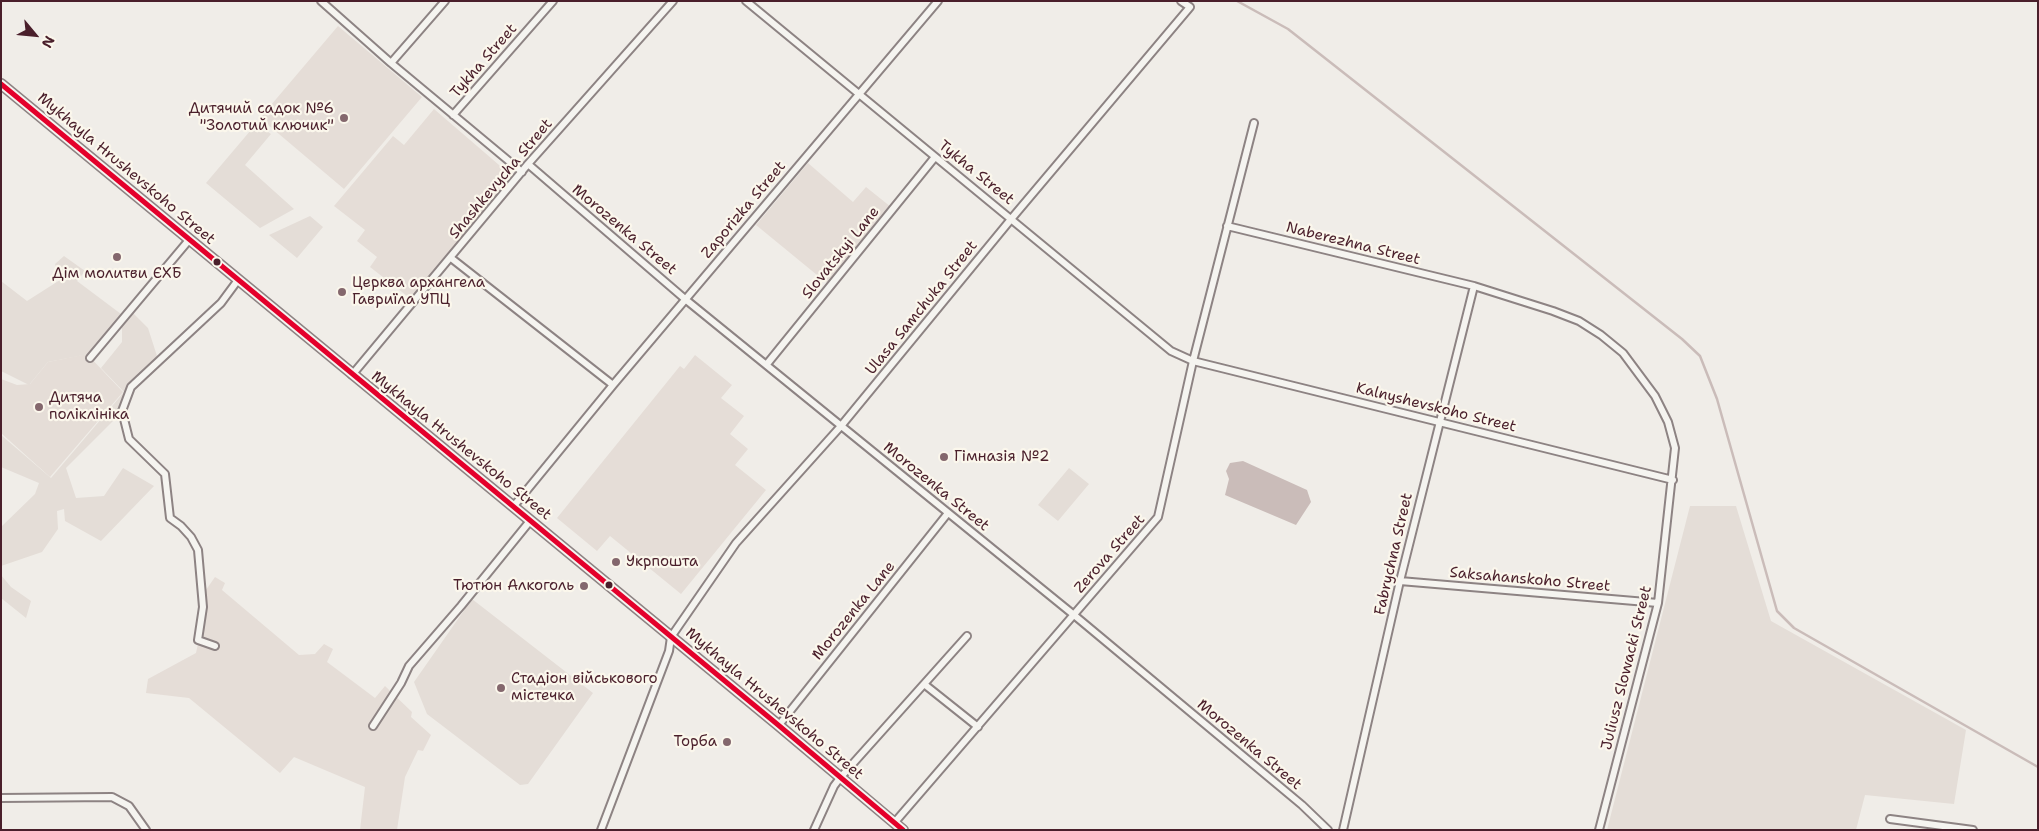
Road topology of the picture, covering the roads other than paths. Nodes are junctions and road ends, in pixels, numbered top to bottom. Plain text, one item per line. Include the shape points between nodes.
1 (322, 1) edge
2 (445, 1) edge
3 (553, 1) edge
4 (673, 1) edge
5 (746, 1) edge
6 (938, 1) edge
7 (1181, 1) edge
8 (329, 4) edge
9 (391, 63) junction
10 (1, 84) edge
11 (859, 93) junction
12 (454, 115) junction
13 (1254, 123) dead end
14 (935, 157) junction
15 (528, 164) junction
16 (522, 172) junction
17 (1012, 218) junction
18 (1226, 226) junction
19 (189, 240) junction
20 (451, 258) junction
21 (238, 280) junction
22 (1474, 286) junction
23 (686, 299) junction
24 (90, 358) dead end
25 (1193, 361) junction
26 (767, 364) junction
27 (352, 375) junction
28 (613, 384) junction
29 (1439, 421) junction
30 (841, 426) junction
31 (1673, 480) junction
32 (513, 507) junction
33 (948, 513) junction
34 (530, 521) junction
35 (1400, 581) junction
36 (1658, 603) junction
37 (1074, 615) junction
38 (671, 636) junction
39 (967, 636) dead end
40 (215, 646) dead end
41 (924, 684) junction
42 (779, 725) junction
43 (373, 726) dead end
44 (978, 727) junction
45 (840, 778) junction
46 (1, 798) edge
47 (1890, 819) dead end
48 (895, 822) junction
49 (146, 830) edge
50 (601, 830) edge
51 (814, 830) edge
52 (903, 830) edge
53 (1328, 830) edge
54 (1343, 830) edge
55 (1599, 830) edge
56 (1973, 830) edge

1 - 8 street
2 - 9 street
3 - 12 street, Tykha Street
4 - 15 street, Shashkevycha Street
5 - 11 street, Tykha Street
6 - 11 street, Zaporizka Street
7 - 17 street, Ulasa Samchuka Street via 1190,7
8 - 9 street
9 - 12 street
10 - 19 main road, Mykhayla Hrushevskoho Street
11 - 14 street, Tykha Street
11 - 23 street, Zaporizka Street
12 - 16 street
13 - 18 street, Zerova Street
14 - 17 street, Tykha Street
14 - 26 street, Slovatskyi Lane
15 - 16 street, Shashkevycha Street
15 - 23 street, Morozenka Street
16 - 20 street, Shashkevycha Street
17 - 25 street, Tykha Street via 1172,351
17 - 30 street, Ulasa Samchuka Street
18 - 22 street, Naberezhna Street
18 - 25 street, Zerova Street
19 - 21 main road, Mykhayla Hrushevskoho Street
19 - 24 street
20 - 27 street, Shashkevycha Street
20 - 28 street
21 - 27 main road, Mykhayla Hrushevskoho Street
21 - 40 street via 221,303 131,388 122,411 129,439 165,474 170,518 191,537 198,550 203,607 198,640
22 - 29 street, Fabrychna Street
22 - 31 street, Naberezhna Street via 1579,321 1623,352 1655,396 1668,422 1675,448
23 - 26 street, Morozenka Street
23 - 28 street, Zaporizka Street
25 - 29 street, Kalnyshevskoho Street
25 - 37 street, Zerova Street via 1158,517
26 - 30 street, Morozenka Street
27 - 32 main road, Mykhayla Hrushevskoho Street
28 - 32 street, Zaporizka Street
29 - 31 street, Kalnyshevskoho Street
29 - 35 street, Fabrychna Street
30 - 33 street, Morozenka Street
30 - 38 street, Ulasa Samchuka Street via 736,543
31 - 36 street, Juliusz Slowacki Street
32 - 34 main road, Mykhayla Hrushevskoho Street
33 - 37 street, Morozenka Street
33 - 42 street, Morozenka Lane
34 - 38 main road, Mykhayla Hrushevskoho Street
34 - 43 street via 409,666
35 - 36 street, Saksahanskoho Street
35 - 54 street, Fabrychna Street
36 - 55 street, Juliusz Slowacki Street
37 - 44 street, Zerova Street
37 - 53 street, Morozenka Street
38 - 42 main road, Mykhayla Hrushevskoho Street
38 - 50 street via 669,651
39 - 41 street
41 - 44 street
41 - 45 street
42 - 45 main road, Mykhayla Hrushevskoho Street
44 - 48 street, Zerova Street
45 - 48 main road, Mykhayla Hrushevskoho Street
45 - 51 street
46 - 49 street via 112,798 129,806
47 - 56 street
48 - 52 main road, Mykhayla Hrushevskoho Street

